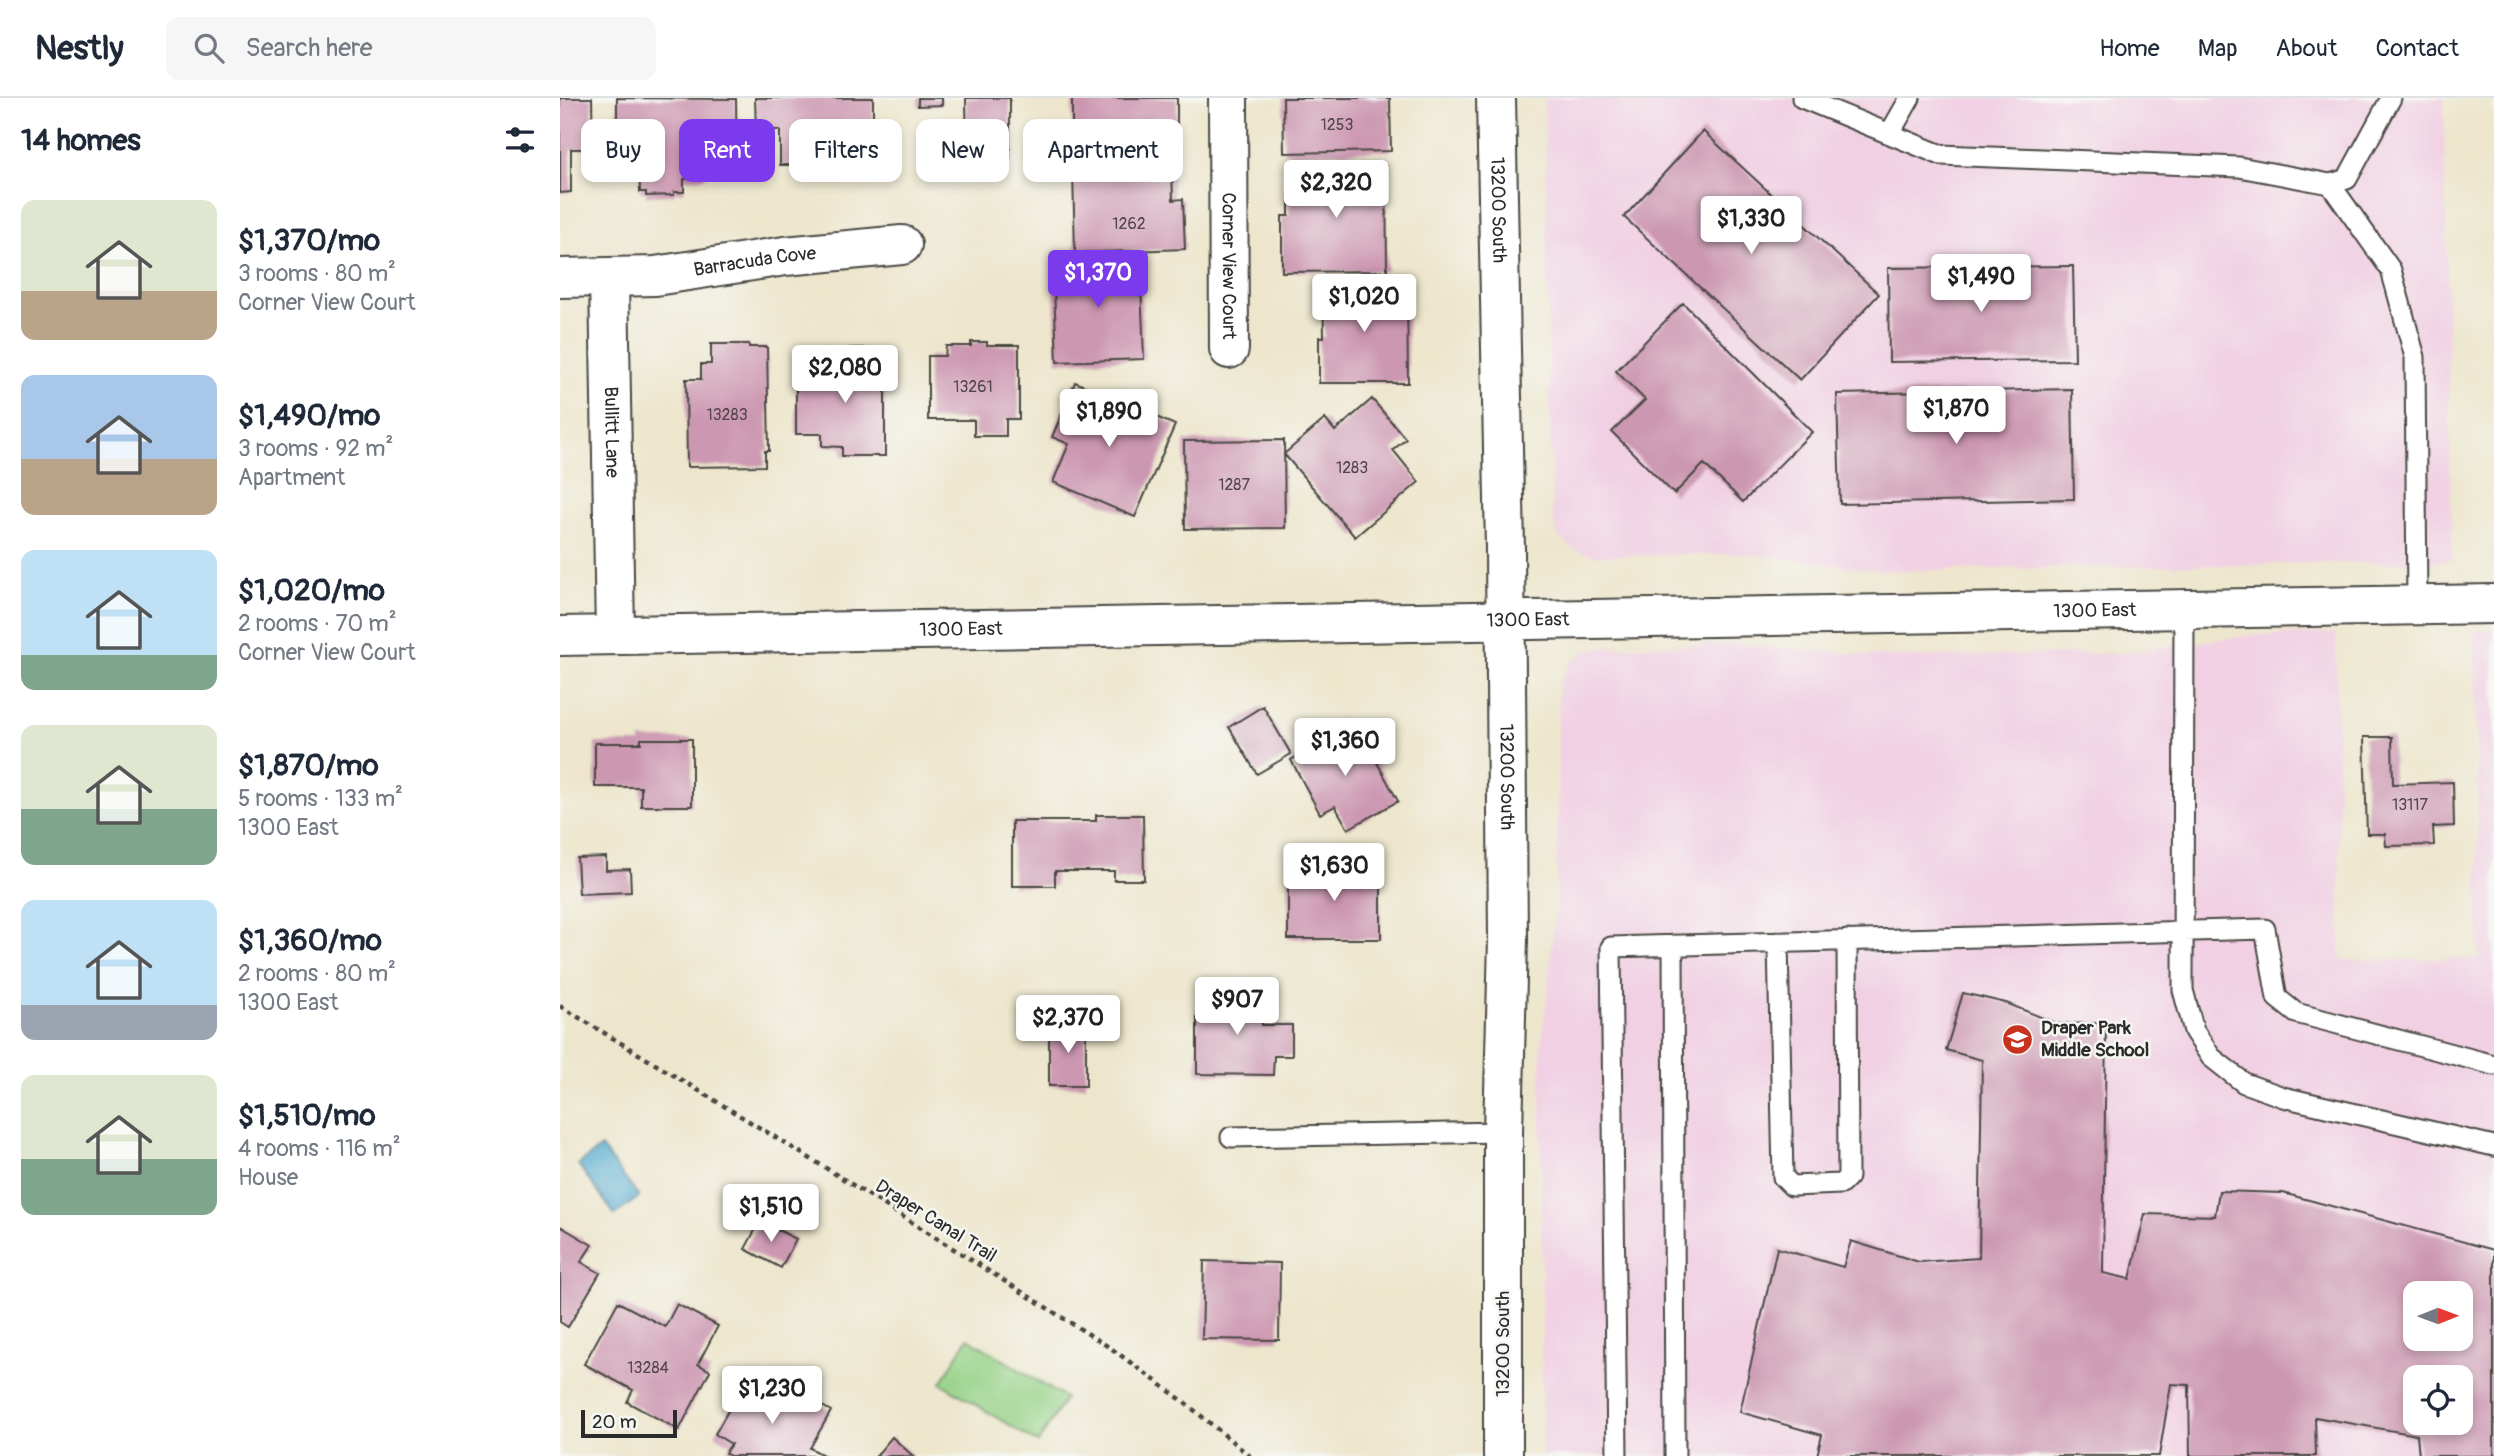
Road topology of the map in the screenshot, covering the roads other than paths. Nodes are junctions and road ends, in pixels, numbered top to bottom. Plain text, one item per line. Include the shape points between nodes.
1 (1228, 98) edge
2 (1496, 98) edge
3 (1802, 98) edge
4 (1910, 98) edge
5 (2391, 98) edge
6 (1890, 133) junction
7 (2330, 184) junction
8 (902, 245) dead end
9 (560, 278) edge
10 (609, 278) junction
11 (1229, 349) dead end
12 (2494, 604) edge
13 (2417, 606) junction
14 (2184, 609) junction
15 (1504, 619) junction
16 (615, 635) junction
17 (560, 636) edge
18 (2184, 931) junction
19 (1847, 940) junction
20 (1778, 942) junction
21 (1673, 945) junction
22 (2494, 1065) edge
23 (1503, 1132) junction
24 (1231, 1137) dead end
25 (2494, 1146) edge
26 (1503, 1456) edge
27 (1617, 1456) edge
28 (1675, 1456) edge

1 - 11 street, Corner View Court
2 - 15 street, 13200 South
3 - 6 lane
4 - 6 lane
5 - 7 lane via 2347,179
6 - 7 lane via 1941,155 2239,167
7 - 13 lane via 2391,270 2415,357
8 - 10 street, Barracuda Cove
9 - 10 street
10 - 16 street, Bullitt Lane
12 - 13 street, 1300 East
13 - 14 street, 1300 East
14 - 15 street, 1300 East
14 - 18 lane
15 - 16 street, 1300 East
15 - 23 street, 13200 South via 1508,939
16 - 17 street, 1300 East
18 - 19 lane
18 - 22 lane via 2266,929 2277,998 2296,1013
18 - 25 lane via 2183,990 2194,1031 2211,1057 2244,1083 2283,1097
19 - 20 lane
19 - 20 lane via 1848,1177 1841,1184 1792,1186 1783,1177
20 - 21 lane
21 - 27 lane via 1611,947
21 - 28 lane
23 - 24 lane
23 - 26 street, 13200 South

